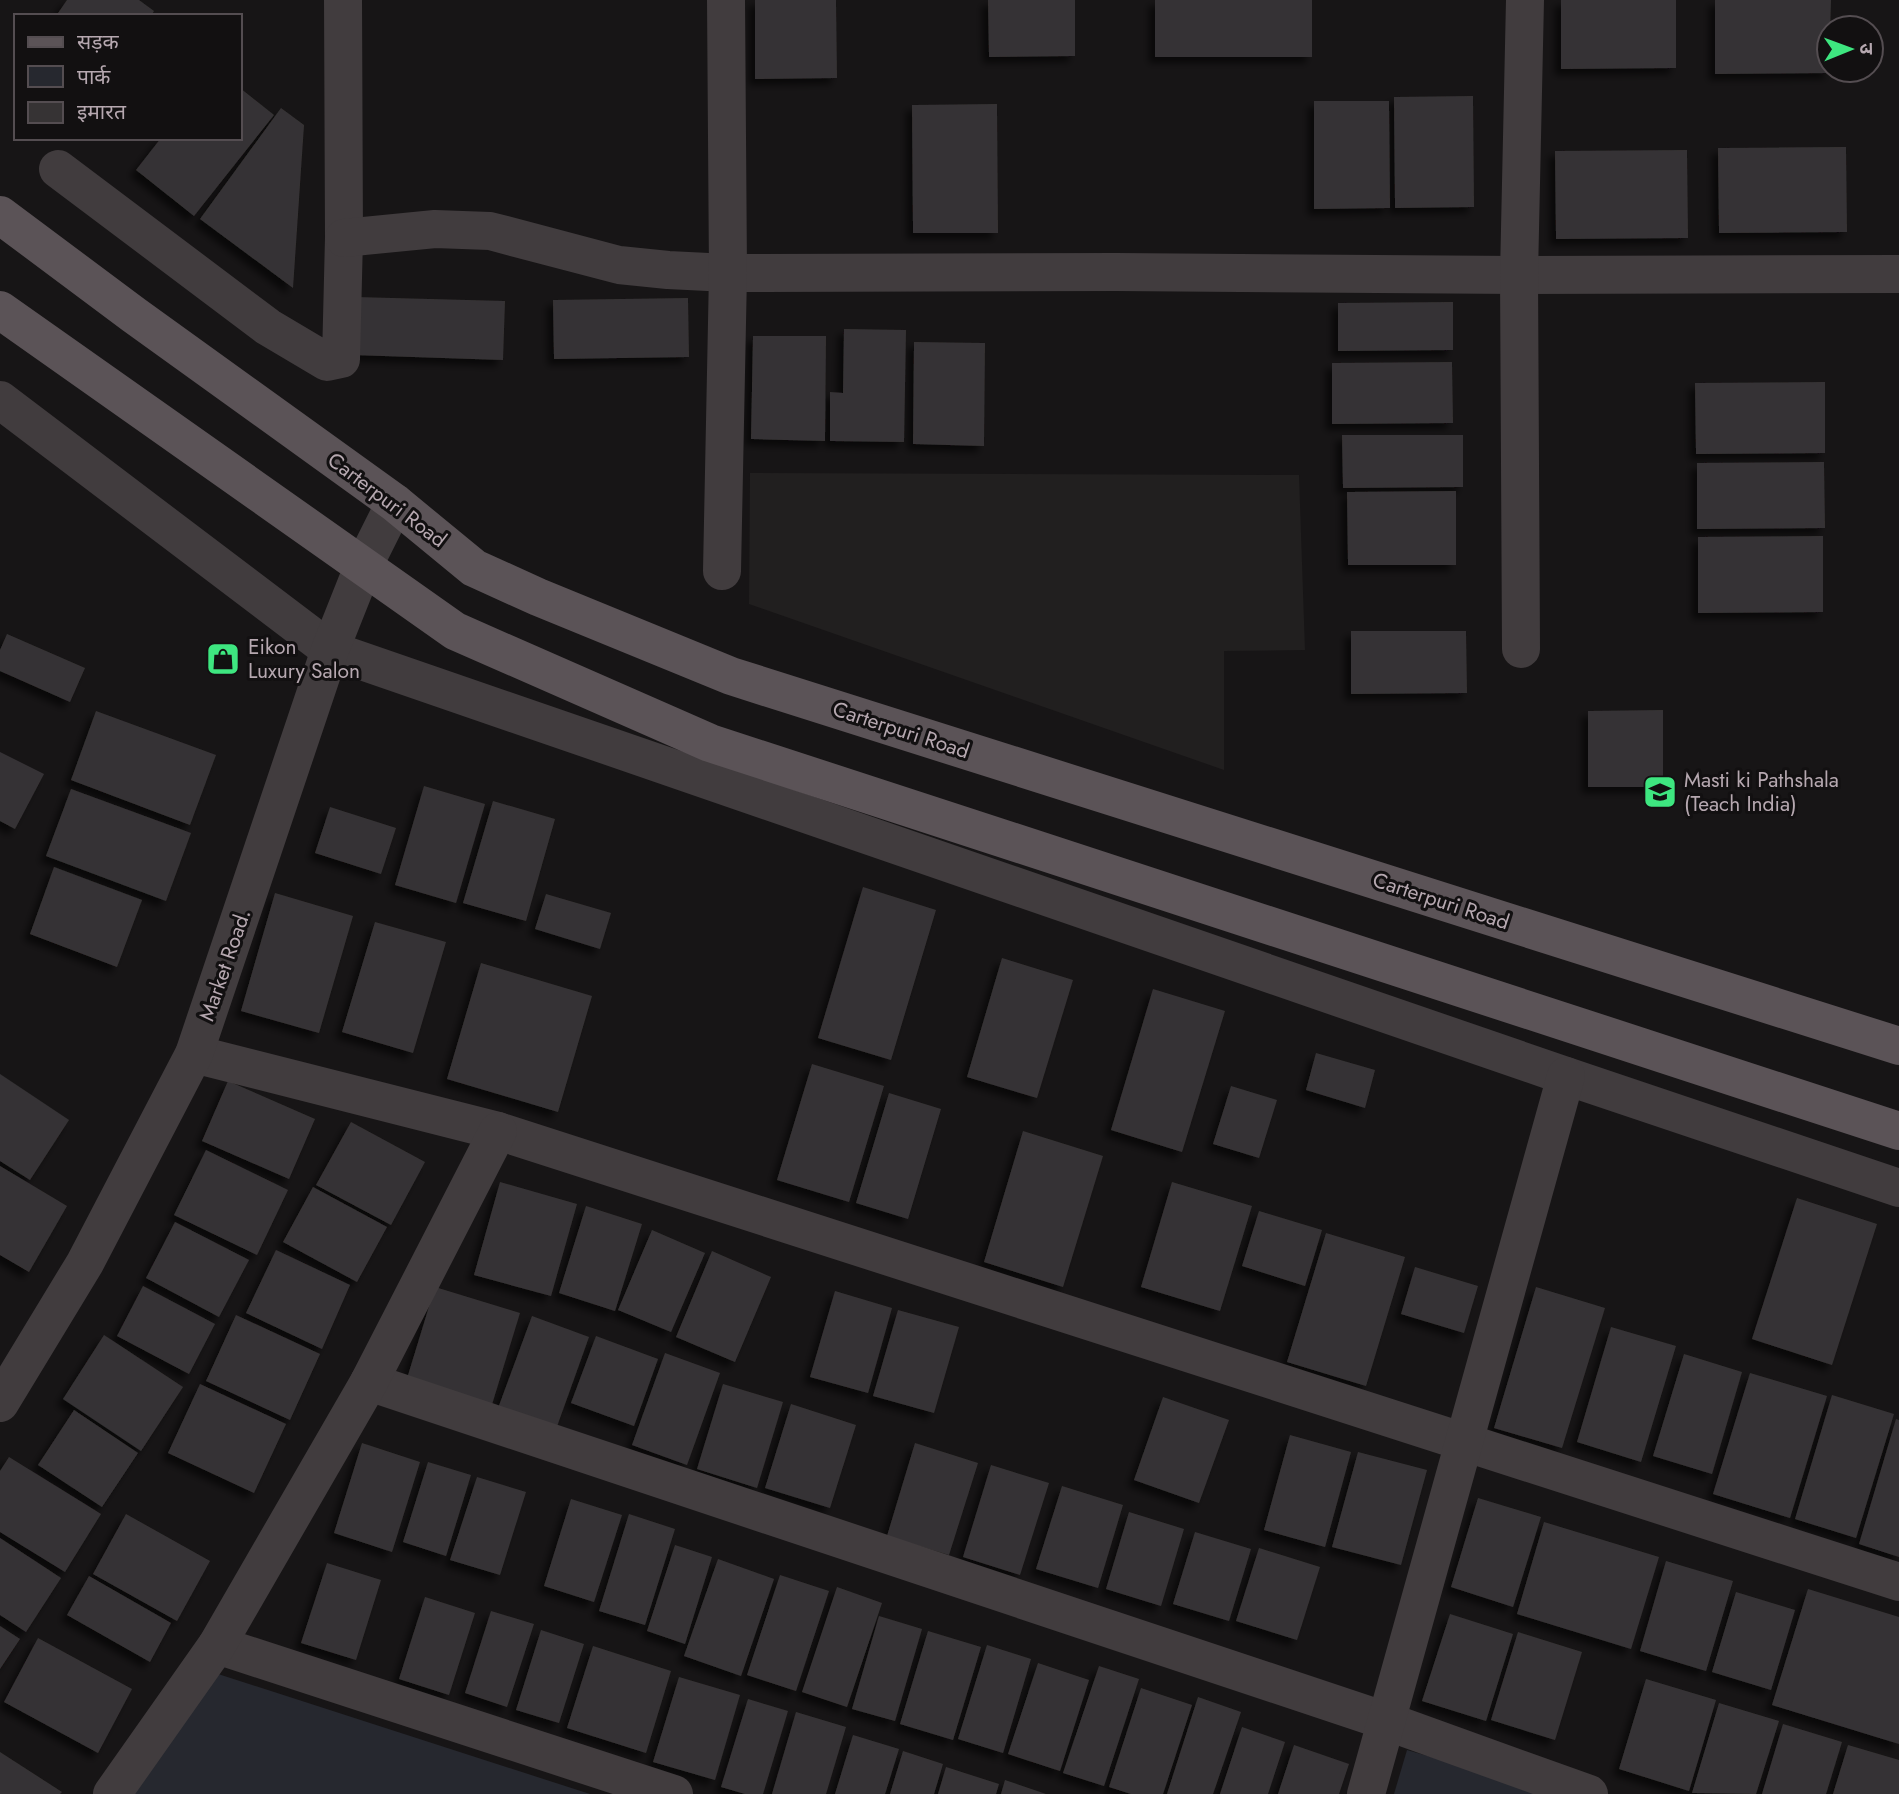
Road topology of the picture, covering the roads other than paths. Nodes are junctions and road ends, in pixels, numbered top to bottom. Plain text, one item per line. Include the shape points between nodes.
1 (343, 0) edge
2 (726, 0) edge
3 (1525, 0) edge
4 (58, 169) dead end
5 (0, 215) edge
6 (344, 238) junction
7 (728, 273) junction
8 (1899, 274) edge
9 (1519, 275) junction
10 (0, 310) edge
11 (0, 400) edge
12 (396, 503) junction
13 (363, 567) junction
14 (722, 571) dead end
15 (1521, 649) dead end
16 (330, 650) junction
17 (1899, 1046) edge
18 (194, 1054) junction
19 (1566, 1076) junction
20 (498, 1131) junction
21 (1899, 1131) edge
22 (1899, 1188) edge
23 (369, 1382) junction
24 (0, 1403) edge
25 (1464, 1442) junction
26 (1899, 1583) edge
27 (217, 1645) junction
28 (1386, 1721) junction
29 (112, 1794) edge
30 (674, 1794) edge
31 (1366, 1794) edge
32 (1589, 1794) edge

1 - 6 street
2 - 7 street
3 - 9 street
4 - 6 street via 268,327 327,362 341,359
5 - 12 main road, Carterpuri Road
6 - 7 street via 435,229 490,231 619,265
7 - 9 street
7 - 14 street
8 - 9 street
9 - 15 street
10 - 13 main road
11 - 16 street
12 - 13 street, Market Road.
12 - 17 main road, Carterpuri Road via 474,568 731,676
13 - 16 street, Market Road.
13 - 21 main road via 455,631 710,743
16 - 18 street, Market Road.
16 - 19 street
18 - 20 street
18 - 24 street, Market Road. via 85,1263
19 - 22 street
19 - 25 street
20 - 23 street
20 - 25 street
23 - 27 street
23 - 28 street
25 - 26 street
25 - 28 street
27 - 29 street
27 - 30 street
28 - 31 street
28 - 32 street

